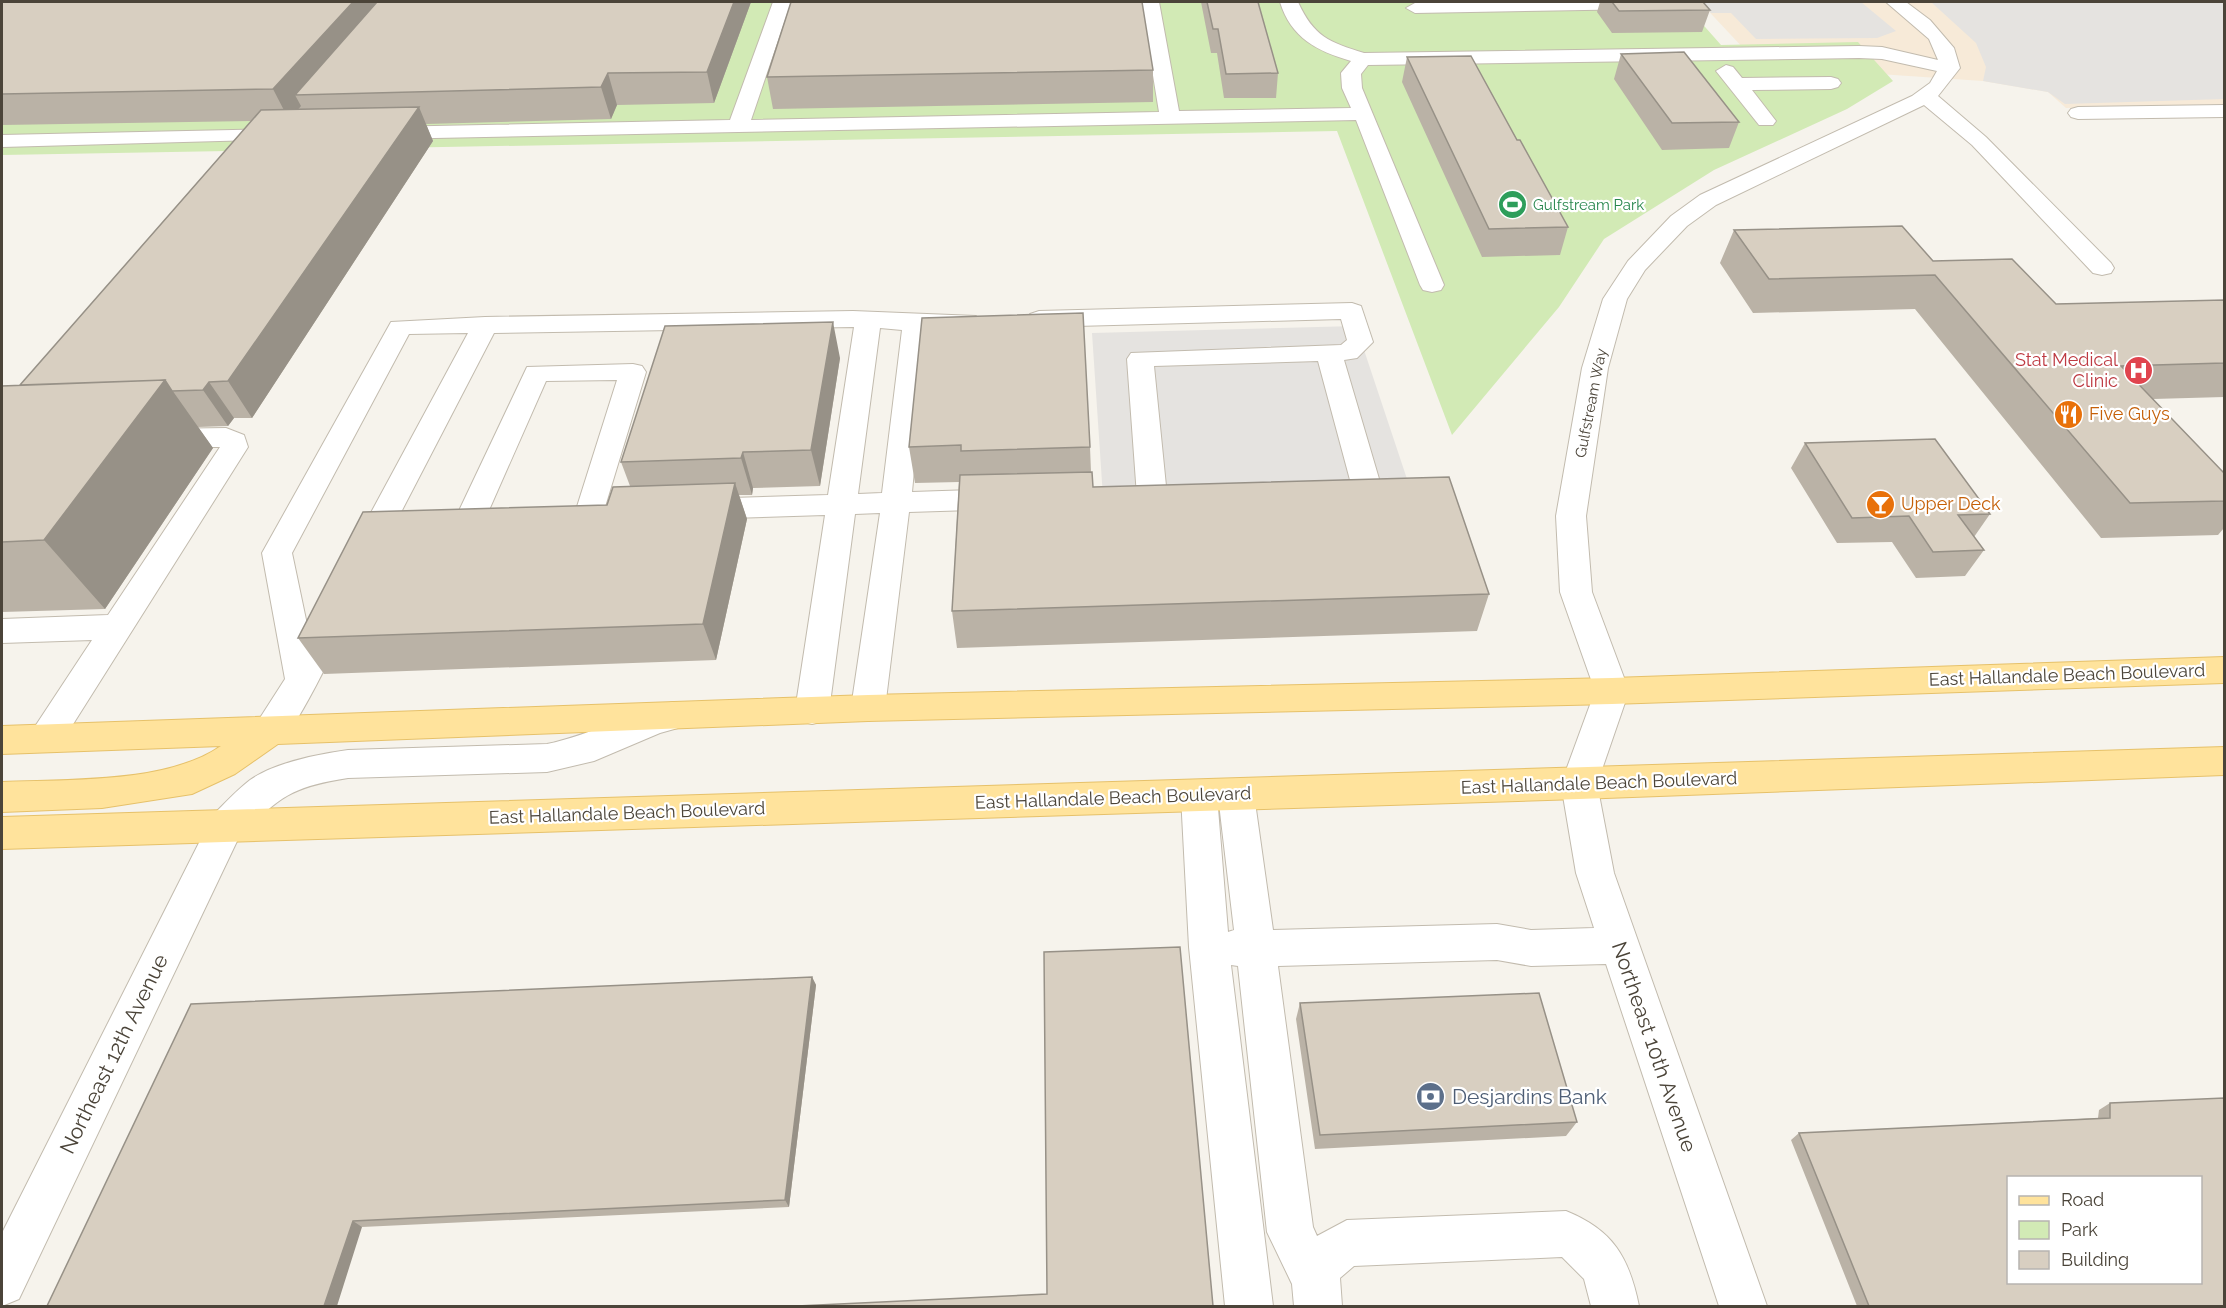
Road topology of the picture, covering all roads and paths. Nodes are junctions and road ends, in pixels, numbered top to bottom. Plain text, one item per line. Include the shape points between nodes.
1 (782, 2) edge
2 (1150, 2) edge
3 (1289, 2) edge
4 (1895, 2) edge
5 (1662, 4) edge
6 (1413, 5) edge
7 (1713, 54) junction
8 (1438, 57) junction
9 (1363, 59) junction
10 (1950, 68) junction
11 (1831, 83) dead end
12 (1736, 84) junction
13 (1926, 96) junction
14 (2224, 111) edge
15 (2078, 113) dead end
16 (1363, 114) junction
17 (1170, 118) junction
18 (1766, 121) dead end
19 (738, 126) junction
20 (296, 132) edge
21 (360, 134) edge
22 (2, 141) edge
23 (2102, 268) dead end
24 (1432, 285) dead end
25 (868, 320) junction
26 (915, 323) junction
27 (485, 325) junction
28 (1329, 353) junction
29 (132, 439) edge
30 (1310, 491) edge
31 (1152, 496) edge
32 (1024, 499) edge
33 (896, 501) junction
34 (842, 504) junction
35 (674, 510) edge
36 (590, 513) edge
37 (507, 515) edge
38 (471, 517) junction
39 (345, 595) edge
40 (117, 627) junction
41 (2, 631) edge
42 (2224, 670) edge
43 (302, 681) junction
44 (1612, 691) junction
45 (868, 708) junction
46 (812, 711) junction
47 (676, 715) junction
48 (268, 732) junction
49 (46, 738) junction
50 (2, 740) edge
51 (2224, 760) edge
52 (1579, 784) junction
53 (1218, 796) junction
54 (2, 797) edge
55 (226, 826) junction
56 (2, 833) edge
57 (1620, 946) junction
58 (1209, 947) junction
59 (1256, 949) junction
60 (7, 1261) edge
61 (1316, 1292) edge
62 (1249, 1306) edge
63 (1615, 1306) edge
64 (1743, 1306) edge

1 - 19 street
2 - 17 street
3 - 9 street via 1298,25 1310,38
4 - 10 street via 1941,41
5 - 6 street
6 - 8 street
7 - 8 street
7 - 10 street via 1882,53
7 - 12 street
8 - 9 street
9 - 16 street via 1351,73 1352,88
10 - 13 street, Gulfstream Way via 1944,80
11 - 12 street
12 - 18 street
13 - 23 street via 1979,141
13 - 44 street, Gulfstream Way via 1708,200 1679,221 1636,266 1616,299 1595,368 1570,516 1576,592
14 - 15 street
16 - 17 street
16 - 24 street
17 - 19 street
19 - 21 street
20 - 22 street
25 - 26 street
25 - 27 street
25 - 34 street
26 - 28 street via 1352,311 1360,342 1348,352
26 - 33 street
27 - 38 street via 377,530 427,518
27 - 43 street via 400,327 277,553
28 - 30 street via 1367,489
28 - 31 street via 1140,359
29 - 40 street via 226,436 234,441 234,447
32 - 33 street
33 - 34 street
33 - 45 street
34 - 35 street
34 - 46 street
36 - 38 street via 633,372 536,373
37 - 38 street
39 - 43 street
40 - 41 street
40 - 49 street
42 - 44 main road, East Hallandale Beach Boulevard
43 - 48 street
44 - 45 main road, East Hallandale Beach Boulevard
44 - 52 street
45 - 46 main road, East Hallandale Beach Boulevard
46 - 47 main road, East Hallandale Beach Boulevard
47 - 48 main road, East Hallandale Beach Boulevard
47 - 55 street, Northeast 12th Avenue via 582,751 547,758 348,764 313,770 284,778 262,791
48 - 49 main road, East Hallandale Beach Boulevard
48 - 54 main road via 222,764 192,779 102,793
49 - 50 main road, East Hallandale Beach Boulevard
51 - 52 main road, East Hallandale Beach Boulevard
52 - 53 main road, East Hallandale Beach Boulevard
52 - 57 street, Northeast 10th Avenue via 1595,873
53 - 55 main road, East Hallandale Beach Boulevard
53 - 58 street
53 - 59 street
55 - 56 main road, East Hallandale Beach Boulevard
55 - 60 street, Northeast 12th Avenue
57 - 59 street via 1531,948 1497,942
57 - 64 street, Northeast 10th Avenue
58 - 59 street
58 - 62 street
59 - 61 street via 1290,1232
61 - 63 street via 1326,1256 1347,1243 1566,1234 1588,1245 1603,1264

